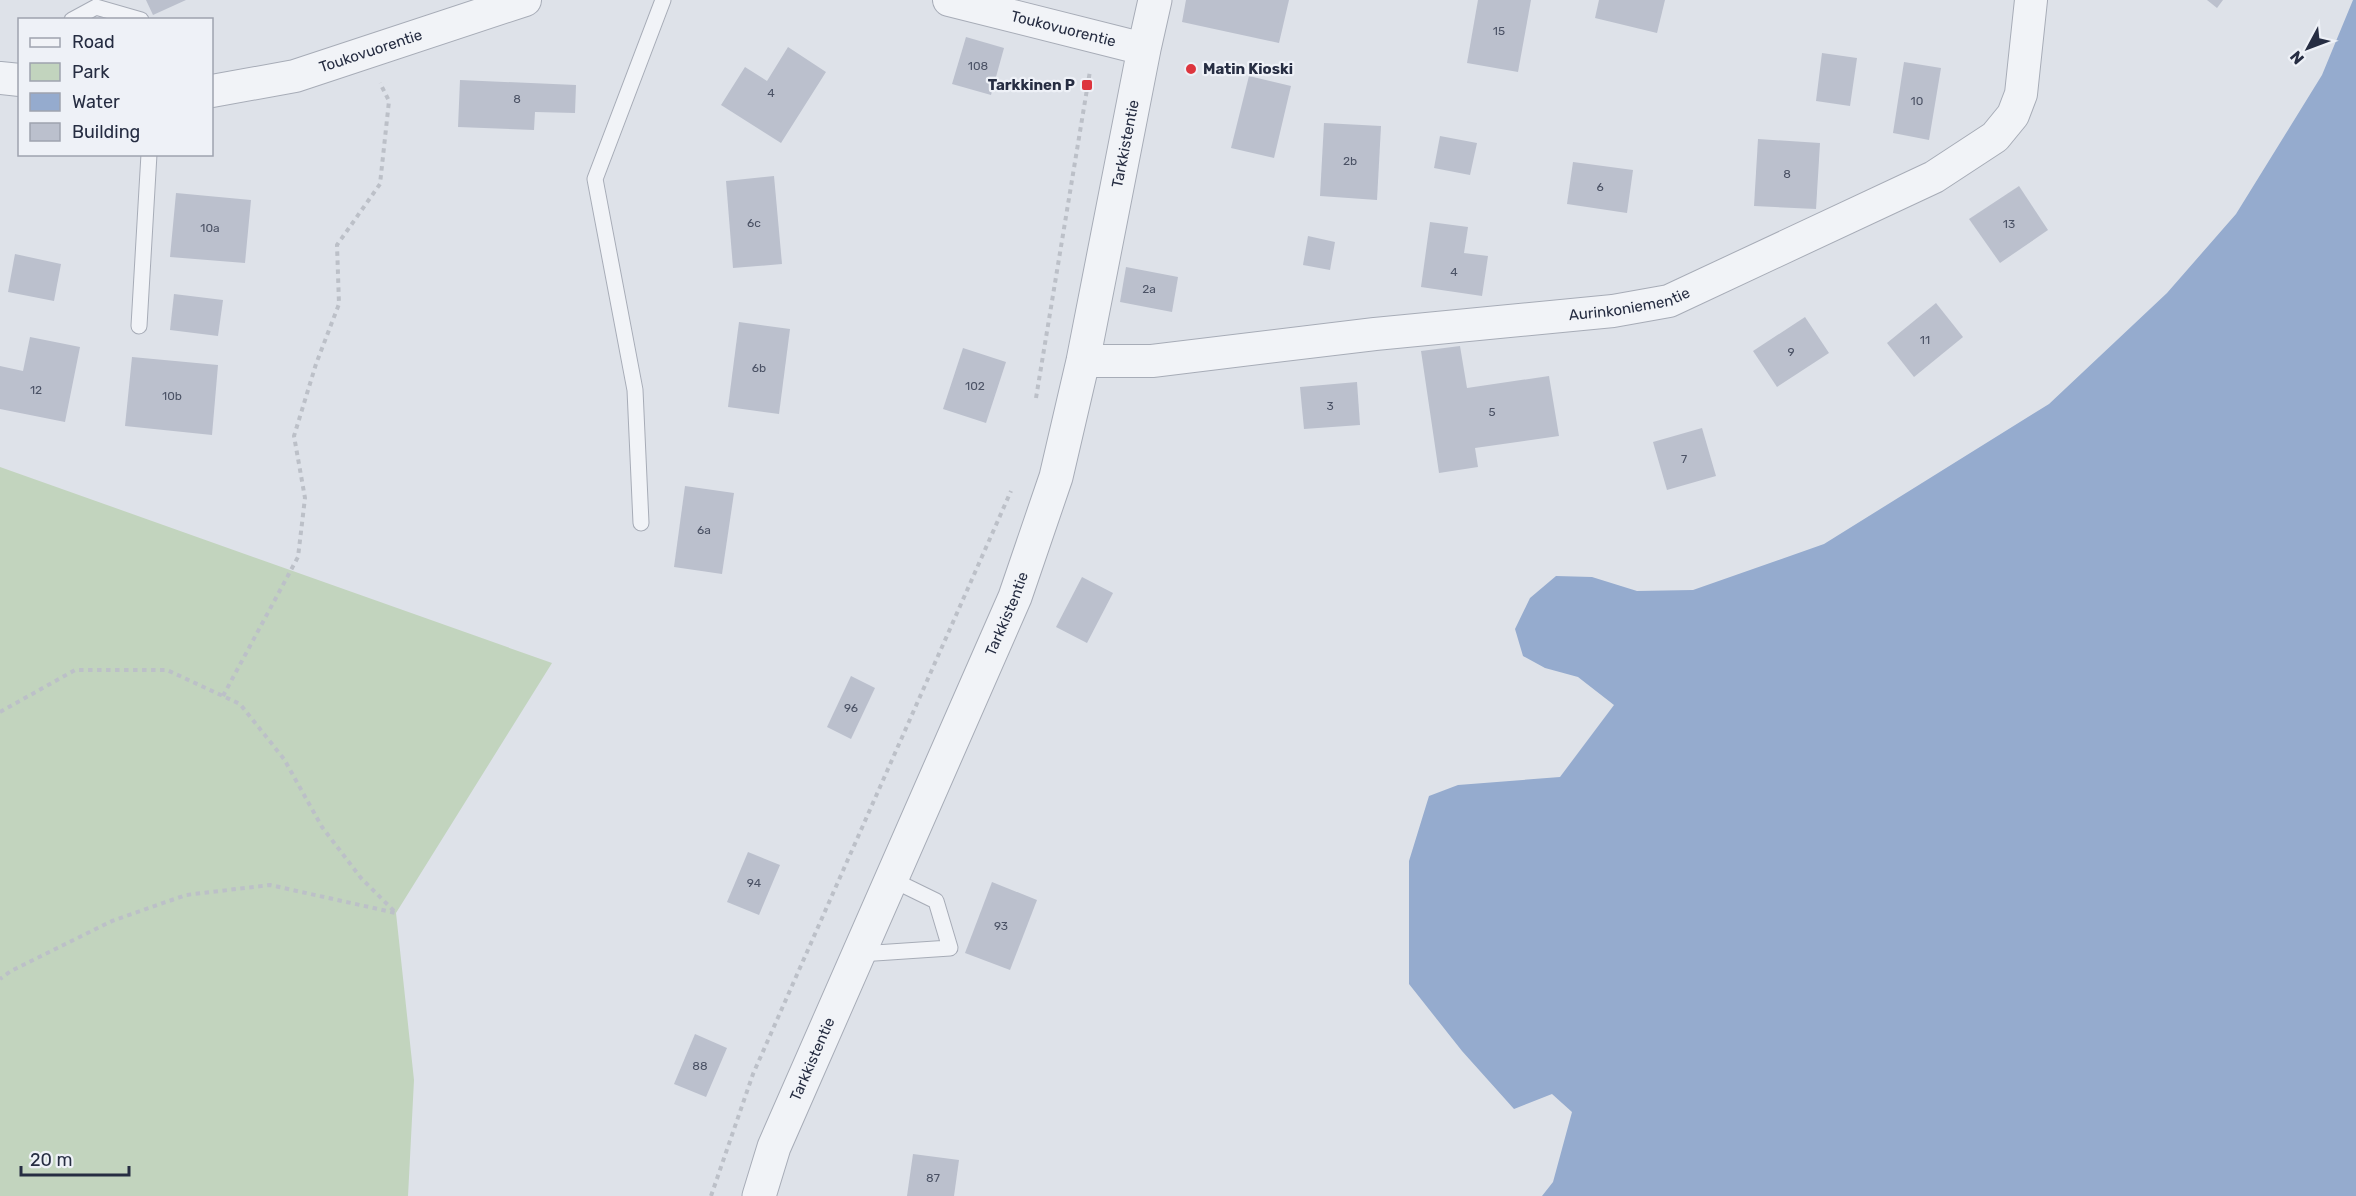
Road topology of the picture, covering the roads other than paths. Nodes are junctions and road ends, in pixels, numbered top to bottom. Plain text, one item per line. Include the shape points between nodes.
1 (525, 0) edge
2 (663, 0) edge
3 (949, 0) edge
4 (1155, 0) edge
5 (2031, 0) edge
6 (76, 18) edge
7 (134, 18) edge
8 (1144, 49) junction
9 (0, 78) edge
10 (18, 80) edge
11 (213, 91) edge
12 (148, 156) edge
13 (139, 326) dead end
14 (1083, 361) junction
15 (641, 523) dead end
16 (893, 880) junction
17 (860, 954) junction
18 (759, 1196) edge

1 - 11 street, Toukovuorentie via 295,76
2 - 15 lane via 595,179 635,390
3 - 8 street, Toukovuorentie
4 - 8 street, Tarkkistentie
5 - 14 street, Aurinkoniementie via 2021,94 2013,115 1995,137 1934,177 1669,301 1613,311 1152,361
6 - 7 lane via 96,7
8 - 14 street, Tarkkistentie
9 - 10 street
12 - 13 lane
14 - 16 street, Tarkkistentie via 1056,477 1015,597
16 - 17 street, Tarkkistentie
16 - 17 lane via 936,902 950,948
17 - 18 street, Tarkkistentie via 774,1147

